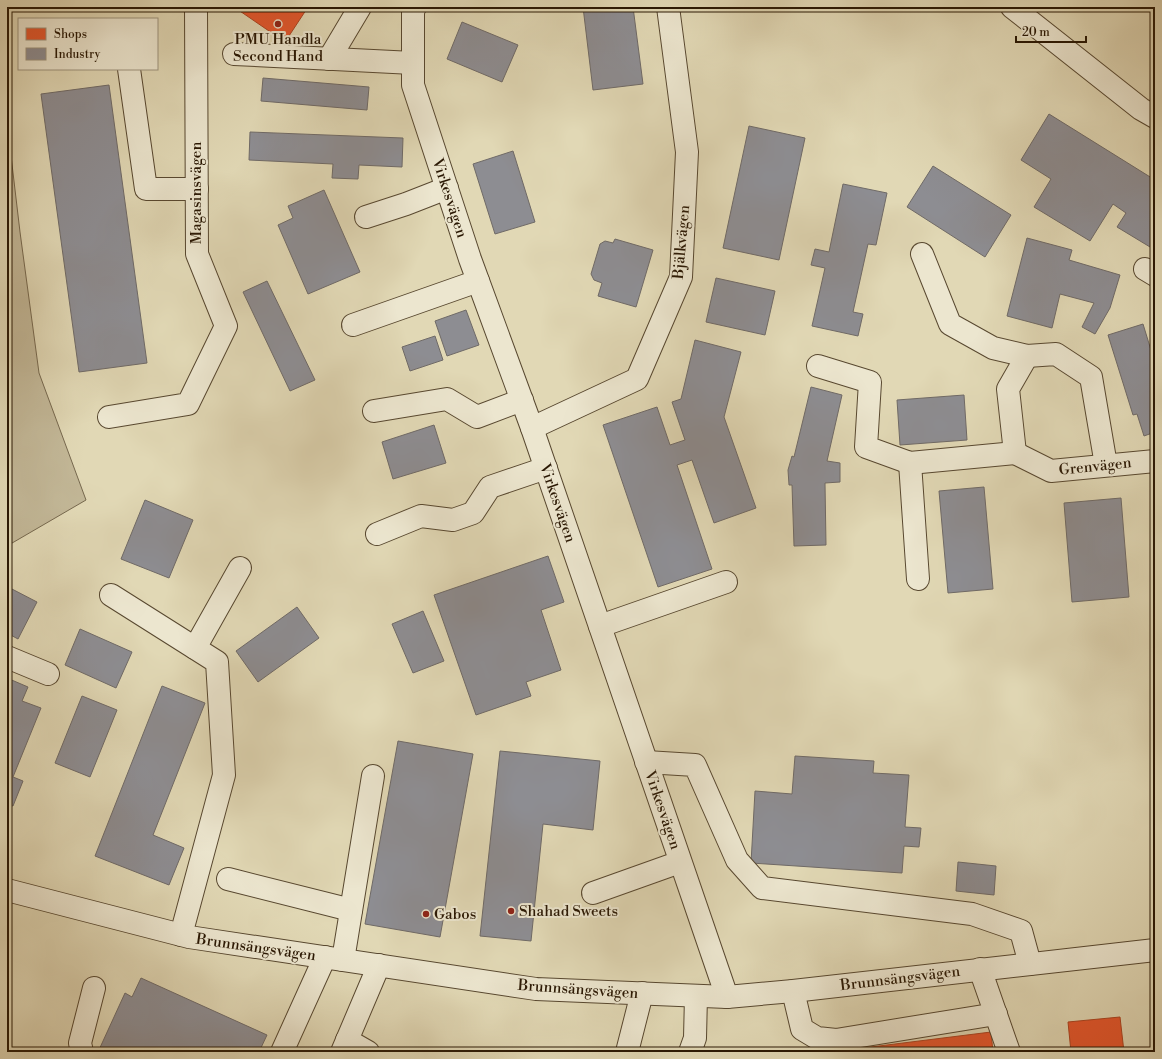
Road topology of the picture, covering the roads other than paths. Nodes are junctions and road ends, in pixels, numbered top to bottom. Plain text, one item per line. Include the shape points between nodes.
1 (196, 7) edge
2 (360, 7) edge
3 (415, 7) edge
4 (668, 7) edge
5 (1012, 7) edge
6 (234, 54) dead end
7 (329, 59) junction
8 (413, 63) junction
9 (130, 70) edge
10 (1150, 109) edge
11 (447, 188) junction
12 (197, 189) junction
13 (366, 217) dead end
14 (922, 254) dead end
15 (478, 281) junction
16 (353, 325) dead end
17 (1027, 356) junction
18 (818, 366) dead end
19 (522, 400) junction
20 (374, 411) dead end
21 (109, 417) dead end
22 (532, 428) junction
23 (1015, 453) junction
24 (1155, 460) edge
25 (910, 463) junction
26 (1106, 465) junction
27 (546, 468) junction
28 (377, 534) dead end
29 (240, 568) dead end
30 (918, 579) dead end
31 (726, 582) dead end
32 (111, 595) dead end
33 (600, 626) junction
34 (195, 648) junction
35 (7, 657) edge
36 (48, 674) dead end
37 (646, 762) junction
38 (373, 776) dead end
39 (680, 862) junction
40 (228, 879) dead end
41 (7, 891) edge
42 (593, 893) dead end
43 (351, 910) junction
44 (182, 935) junction
45 (1155, 950) edge
46 (334, 959) junction
47 (1030, 964) junction
48 (379, 965) junction
49 (980, 969) junction
50 (94, 988) dead end
51 (793, 991) junction
52 (642, 993) junction
53 (696, 996) junction
54 (727, 997) junction
55 (996, 1014) junction
56 (344, 1046) edge
57 (82, 1052) edge
58 (282, 1052) edge
59 (368, 1052) edge
60 (627, 1052) edge
61 (690, 1052) edge
62 (1009, 1052) edge

1 - 12 street, Magasinsvägen
2 - 7 street
3 - 8 street, Virkesvägen
4 - 22 street, Bjälkvägen via 687,152 681,277 637,379
5 - 10 street
6 - 7 street
7 - 8 street
8 - 11 street, Virkesvägen via 413,85
9 - 12 street via 146,189
11 - 13 street
11 - 15 street, Virkesvägen
12 - 21 street, Magasinsvägen via 197,254 226,326 188,404
14 - 17 street via 950,324 993,348
15 - 16 street
15 - 19 street, Virkesvägen
17 - 23 street via 1008,389
17 - 26 street via 1056,354 1091,377
18 - 25 street via 870,382 866,446
19 - 20 street via 477,417 447,399
19 - 22 street, Virkesvägen
22 - 27 street, Virkesvägen
23 - 25 street
23 - 26 street, Grenvägen via 1051,471
24 - 26 street, Grenvägen
25 - 30 street
27 - 28 street via 490,486 473,512 453,520 421,516
27 - 33 street, Virkesvägen
29 - 34 street
31 - 33 street
32 - 34 street
33 - 37 street, Virkesvägen
34 - 44 street via 217,662 224,775
35 - 36 street
37 - 39 street, Virkesvägen
37 - 47 street via 695,765 737,860 762,888 972,914 1021,931
38 - 43 street
39 - 42 street
39 - 54 street, Virkesvägen
40 - 43 street
41 - 44 street, Brunnsängsvägen
43 - 46 street
44 - 46 street, Brunnsängsvägen
45 - 47 street, Brunnsängsvägen
46 - 48 street, Brunnsängsvägen
46 - 58 street
47 - 49 street, Brunnsängsvägen
48 - 52 street, Brunnsängsvägen via 536,989
48 - 56 street
49 - 51 street, Brunnsängsvägen
49 - 55 street
50 - 57 street via 80,1044
51 - 54 street, Brunnsängsvägen
51 - 55 street via 802,1029 817,1038 836,1040
52 - 53 street, Brunnsängsvägen
52 - 60 street
53 - 54 street, Brunnsängsvägen
53 - 61 street via 695,1038
55 - 62 street
56 - 59 street

